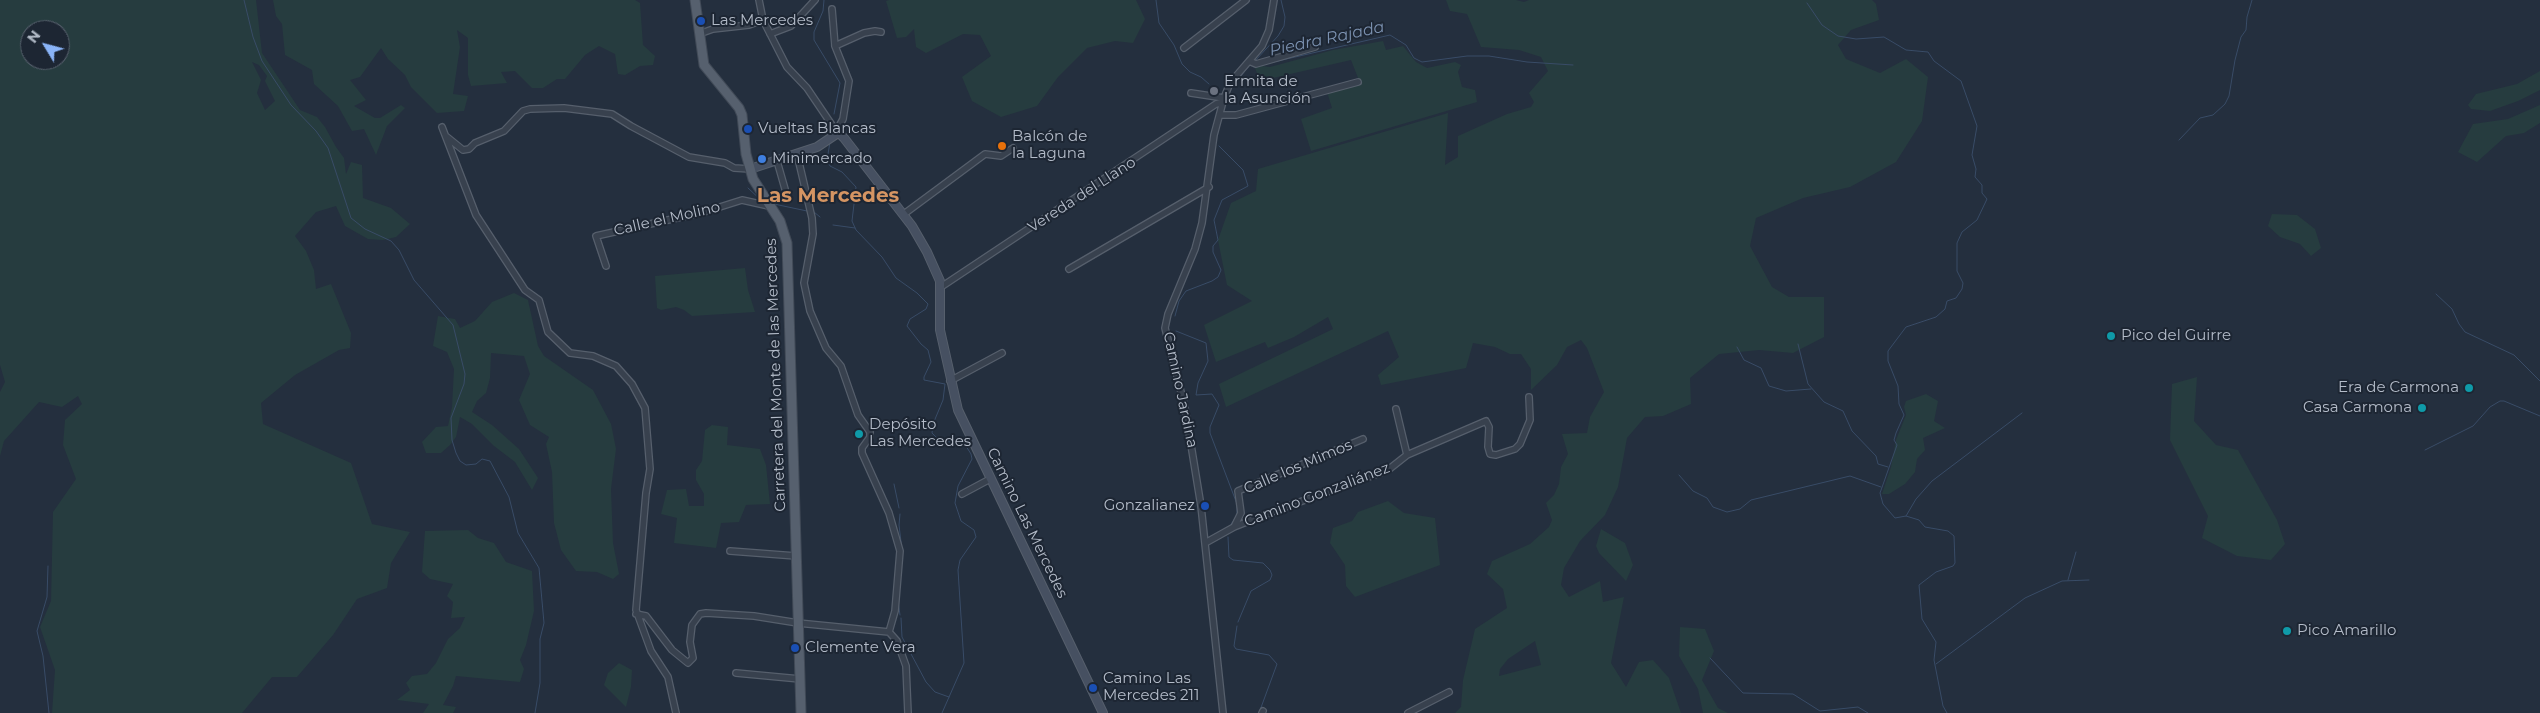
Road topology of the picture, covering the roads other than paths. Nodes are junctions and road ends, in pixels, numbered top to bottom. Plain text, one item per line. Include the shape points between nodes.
1 (695, 0) edge
2 (760, 0) edge
3 (815, 0) edge
4 (1246, 0) edge
5 (1274, 0) edge
6 (832, 9) dead end
7 (763, 20) junction
8 (881, 32) dead end
9 (698, 34) junction
10 (770, 34) junction
11 (835, 46) junction
12 (1316, 47) dead end
13 (1184, 48) dead end
14 (1249, 61) junction
15 (1358, 82) dead end
16 (1191, 93) dead end
17 (1224, 100) junction
18 (1220, 115) junction
19 (442, 127) dead end
20 (834, 131) junction
21 (447, 137) junction
22 (1014, 148) dead end
23 (797, 154) junction
24 (777, 160) junction
25 (750, 168) junction
26 (1209, 187) junction
27 (785, 189) dead end
28 (769, 206) junction
29 (904, 214) junction
30 (606, 266) dead end
31 (1069, 268) dead end
32 (941, 287) junction
33 (1002, 353) dead end
34 (950, 382) junction
35 (1529, 397) dead end
36 (1396, 409) dead end
37 (1363, 439) dead end
38 (1407, 455) junction
39 (990, 479) junction
40 (962, 494) dead end
41 (1234, 527) junction
42 (1206, 542) junction
43 (730, 551) dead end
44 (796, 556) junction
45 (636, 614) junction
46 (798, 623) junction
47 (889, 632) junction
48 (736, 673) dead end
49 (800, 679) junction
50 (1449, 692) dead end
51 (676, 713) edge
52 (801, 713) edge
53 (908, 713) edge
54 (1103, 713) edge
55 (1222, 713) edge
56 (1408, 713) edge

1 - 9 main road, Carretera del Monte de las Mercedes
2 - 7 street
3 - 10 street via 791,26
4 - 13 street
5 - 14 street, Camino Jardina via 1269,30 1262,46
6 - 11 street
7 - 9 street
7 - 10 street
8 - 11 street via 864,33
9 - 25 main road, Carretera del Monte de las Mercedes via 704,65 742,115
10 - 20 street via 788,67
11 - 20 street via 849,81 843,119
12 - 14 street via 1256,64
14 - 17 street, Camino Jardina via 1230,83
15 - 18 street via 1236,115
16 - 17 street
17 - 18 street, Camino Jardina
17 - 32 street, Vereda del Llano
18 - 26 street, Camino Jardina via 1214,136
19 - 21 street
20 - 23 main road via 817,147
20 - 29 main road, Camino Las Mercedes
21 - 25 street via 463,150 469,150 475,143 504,131 523,112 564,108 612,114 689,156 725,163 734,168
21 - 45 street via 476,215 525,290 539,300 548,332 570,352 593,356 616,366 632,384 645,408 650,469
22 - 29 street via 1001,156 985,154
23 - 24 main road
23 - 47 street via 812,218 813,234 804,283 810,311 826,348 841,366 858,415 870,432 862,453 890,513 900,551 895,611
24 - 25 main road
24 - 27 street
25 - 28 main road, Carretera del Monte de las Mercedes
26 - 31 street
26 - 42 street, Camino Jardina via 1195,249 1177,288 1165,328 1185,408
28 - 30 street, Calle el Molino via 742,200 704,212 596,236
28 - 44 main road, Carretera del Monte de las Mercedes via 780,221 787,243
29 - 32 main road, Camino Las Mercedes via 927,252
32 - 34 main road, Camino Las Mercedes via 940,330
33 - 34 street
34 - 39 main road, Camino Las Mercedes via 958,410
35 - 38 street, Camino Gonzaliánez via 1530,420 1520,444 1515,448 1490,454 1486,422
36 - 38 street
37 - 41 street, Calle los Mimos via 1238,490 1240,513
38 - 41 street, Camino Gonzaliánez via 1388,470
39 - 40 street
39 - 54 main road, Camino Las Mercedes
41 - 42 street, Camino Gonzaliánez
42 - 55 street, Camino Jardina
43 - 44 street
44 - 46 main road, Carretera del Monte de las Mercedes
45 - 46 street via 646,616 672,650 688,663 693,658 690,642 692,625 700,614 754,616
45 - 51 street via 651,651 668,677
46 - 47 street
46 - 49 main road, Carretera del Monte de las Mercedes
47 - 53 street via 897,642 906,666
48 - 49 street
49 - 52 main road, Carretera del Monte de las Mercedes
50 - 56 street

